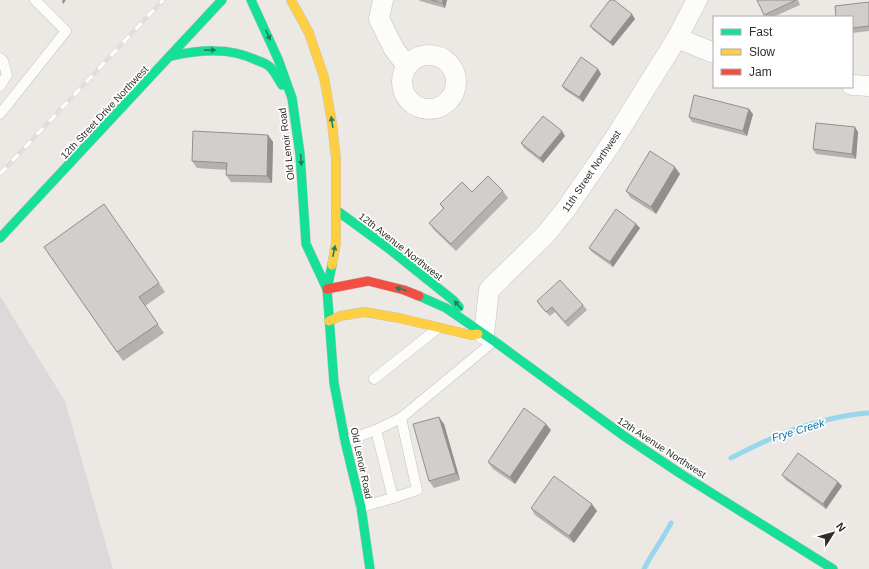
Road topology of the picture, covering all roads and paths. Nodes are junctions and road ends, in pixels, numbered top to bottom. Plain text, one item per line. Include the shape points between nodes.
1 (35, 0) edge
2 (222, 0) edge
3 (251, 0) edge
4 (291, 0) edge
5 (383, 0) edge
6 (697, 0) edge
7 (677, 38) junction
8 (713, 53) edge
9 (171, 56) junction
10 (0, 58) edge
11 (407, 66) dead end
12 (853, 85) edge
13 (0, 86) edge
14 (869, 86) edge
15 (292, 98) junction
16 (0, 114) edge
17 (336, 210) junction
18 (0, 238) edge
19 (327, 290) junction
20 (329, 321) junction
21 (440, 327) junction
22 (489, 338) junction
23 (374, 379) dead end
24 (401, 418) junction
25 (376, 430) junction
26 (346, 441) junction
27 (393, 498) junction
28 (361, 507) junction
29 (370, 569) edge
30 (833, 569) edge

1 - 16 lane via 66,31
2 - 9 main road, 12th Street Drive Northwest
3 -> 15 main road, Old Lenoir Road via 278,59
17 -> 4 main road, Old Lenoir Road via 336,159 324,77 309,33
5 - 11 street via 379,19 394,49
6 - 7 street, 11th Street Northwest
7 - 8 street
7 - 22 street, 11th Street Northwest via 566,209 546,234 489,290
9 -> 15 main road via 214,50 250,55 269,66
9 - 18 main road, 12th Street Drive Northwest
10 - 13 lane via 3,60 7,75
12 - 14 street
15 -> 19 main road, Old Lenoir Road via 300,154 306,244
19 -> 17 main road, Old Lenoir Road via 336,243
22 -> 17 main road, 12th Avenue Northwest via 453,300
19 - 20 main road, Old Lenoir Road
22 -> 19 main road, 12th Avenue Northwest via 446,308 404,290 368,281
20 - 21 main road via 340,316 365,312
20 - 26 main road, Old Lenoir Road via 334,383
21 - 22 main road
21 - 23 lane
22 - 24 lane
22 - 30 main road, 12th Avenue Northwest via 624,436
24 - 25 lane
24 - 27 lane via 417,490
25 - 26 lane
25 - 27 lane
26 - 28 main road, Old Lenoir Road
27 - 28 lane
28 - 29 main road, Old Lenoir Road

